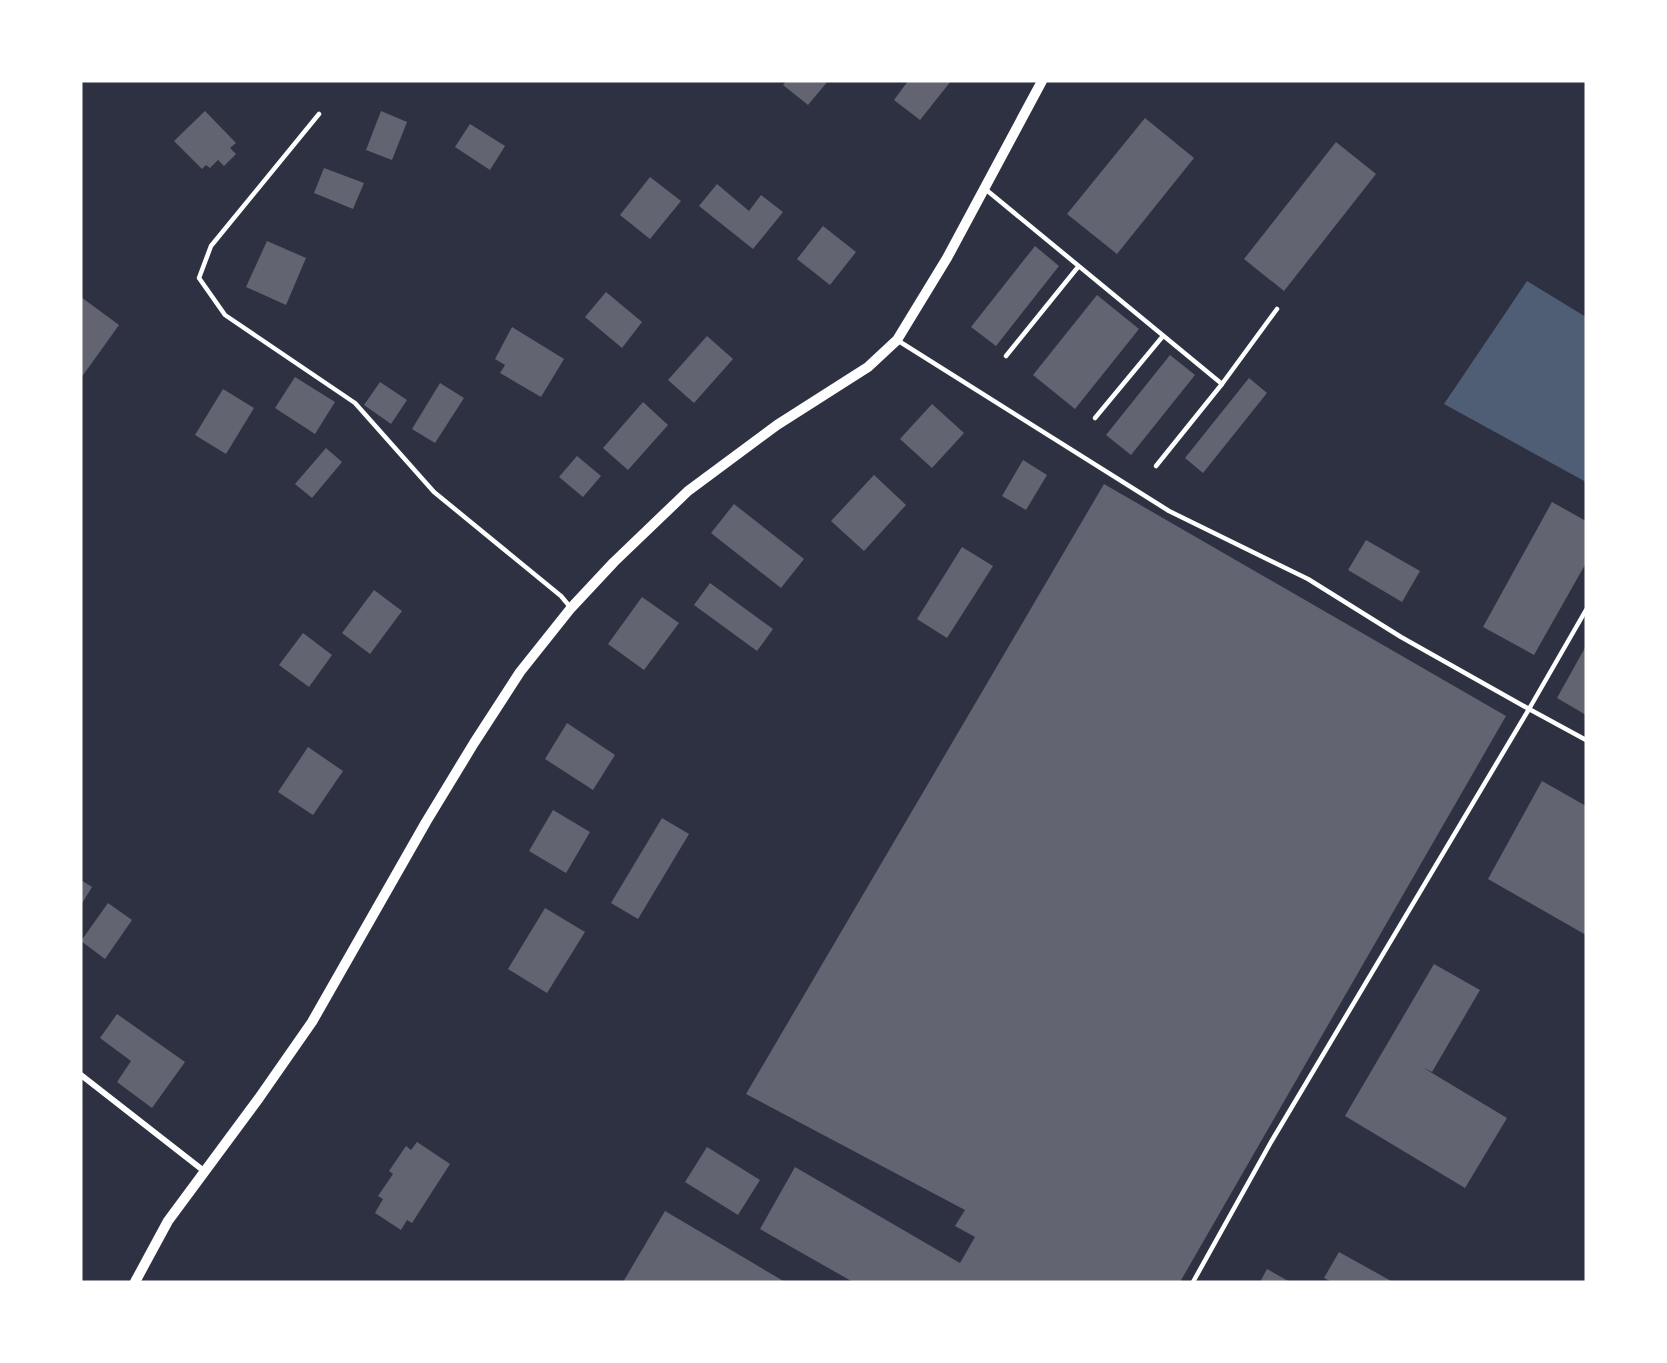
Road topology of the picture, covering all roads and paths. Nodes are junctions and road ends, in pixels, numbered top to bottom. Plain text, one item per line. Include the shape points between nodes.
1 (1042, 81) edge
2 (319, 114) dead end
3 (984, 188) junction
4 (1078, 267) junction
5 (1277, 309) dead end
6 (1163, 336) junction
7 (897, 340) junction
8 (1006, 356) dead end
9 (1222, 384) junction
10 (1095, 418) dead end
11 (1156, 466) dead end
12 (572, 608) junction
13 (1586, 610) edge
14 (1529, 709) junction
15 (1586, 740) edge
16 (81, 1075) edge
17 (204, 1171) junction
18 (135, 1282) edge
19 (1193, 1282) edge

1 - 3 street
2 - 12 lane via 211,246 199,278 225,315 355,403 434,492
3 - 4 lane
3 - 7 street
4 - 6 lane
4 - 8 lane
5 - 9 lane
6 - 9 lane
6 - 10 lane
7 - 12 street via 868,367 777,425 688,491
7 - 14 lane via 1169,511 1308,579
9 - 11 lane
12 - 17 street via 520,672 474,743 312,1022
13 - 14 lane
14 - 15 lane
14 - 19 lane via 1271,1142
16 - 17 street
17 - 18 street via 168,1221

